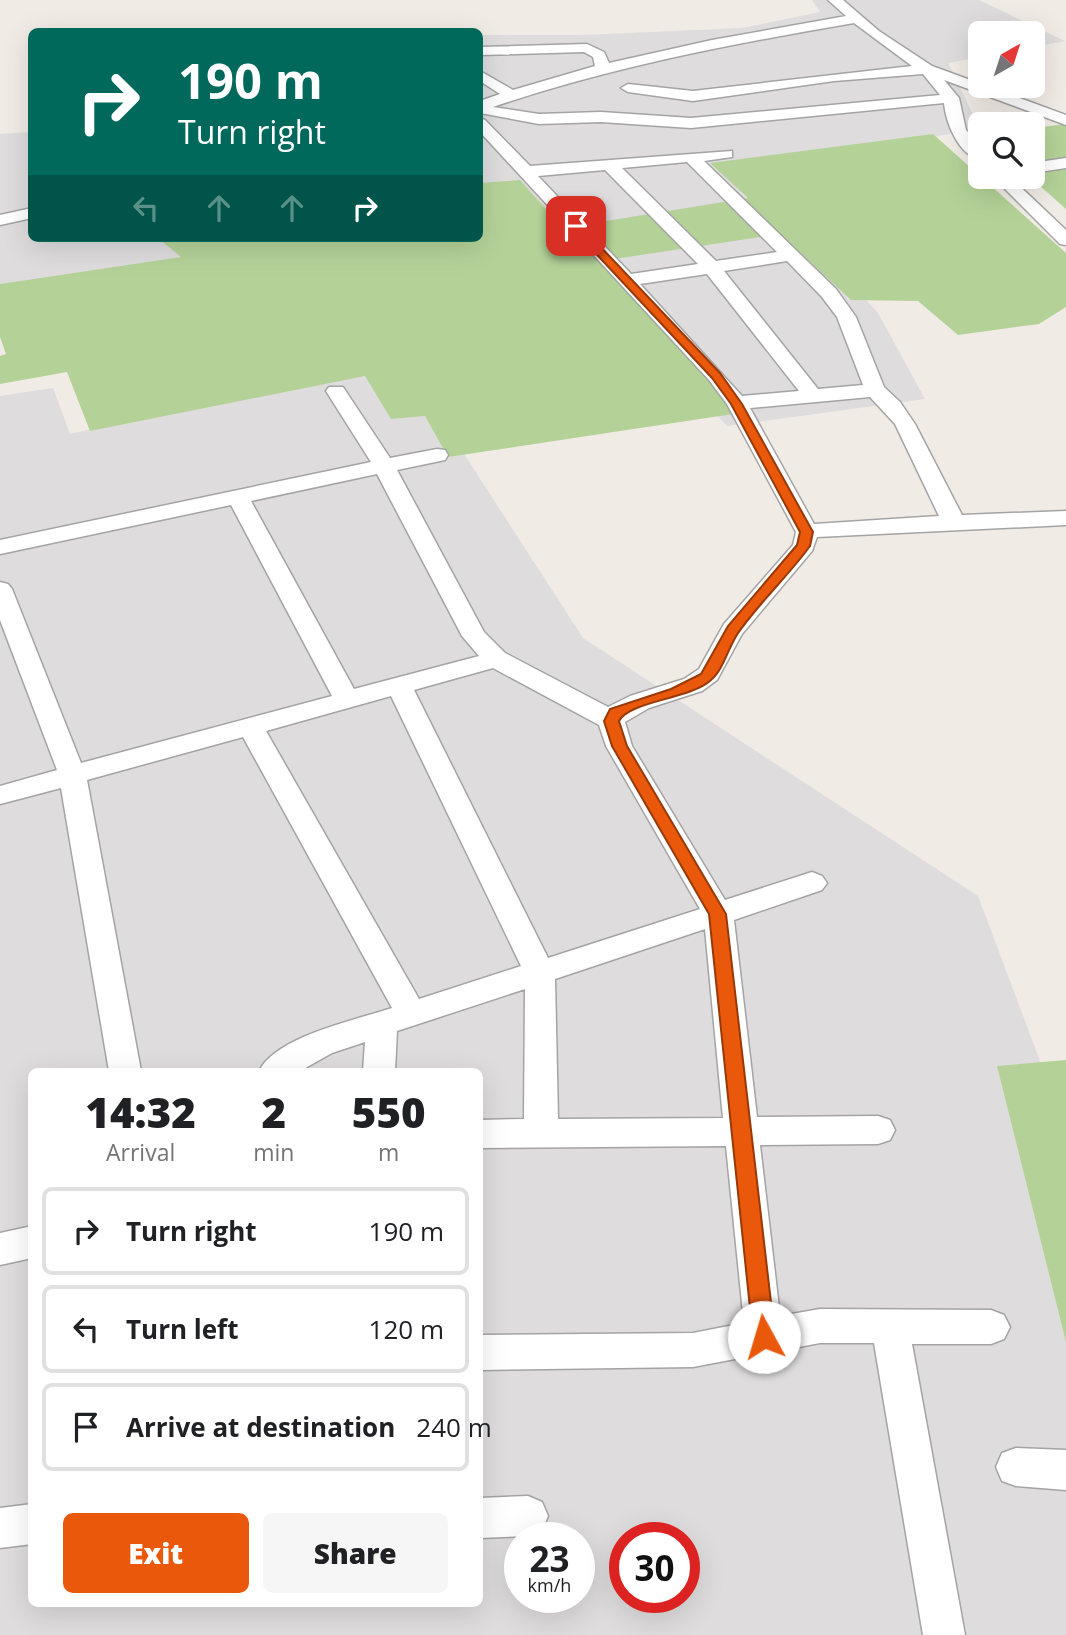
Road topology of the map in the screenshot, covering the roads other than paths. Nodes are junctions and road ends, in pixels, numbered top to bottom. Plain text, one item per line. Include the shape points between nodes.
1 (864, 2) dead end
2 (845, 9) edge
3 (483, 51) edge
4 (599, 68) junction
5 (927, 69) junction
6 (483, 77) edge
7 (628, 88) junction
8 (511, 94) junction
9 (951, 98) junction
10 (483, 106) edge
11 (483, 108) edge
12 (610, 117) junction
13 (1066, 120) edge
14 (483, 126) edge
15 (968, 140) edge
16 (726, 155) dead end
17 (694, 160) junction
18 (1066, 163) edge
19 (611, 166) junction
20 (1045, 166) edge
21 (523, 172) junction
22 (1013, 189) edge
23 (28, 214) edge
24 (0, 220) edge
25 (1066, 240) edge
26 (793, 255) junction
27 (710, 266) junction
28 (629, 280) junction
29 (875, 390) junction
30 (337, 391) dead end
31 (813, 396) junction
32 (737, 404) junction
33 (437, 455) dead end
34 (384, 466) junction
35 (238, 496) junction
36 (1066, 518) edge
37 (954, 523) junction
38 (807, 532) junction
39 (0, 547) edge
40 (0, 589) edge
41 (496, 659) junction
42 (399, 686) junction
43 (347, 700) junction
44 (611, 721) junction
45 (250, 726) junction
46 (72, 774) junction
47 (0, 794) edge
48 (812, 883) dead end
49 (718, 914) junction
50 (540, 973) junction
51 (397, 1020) junction
52 (124, 1068) edge
53 (279, 1068) edge
54 (380, 1068) edge
55 (878, 1130) dead end
56 (743, 1131) junction
57 (541, 1134) junction
58 (483, 1135) edge
59 (28, 1243) edge
60 (0, 1249) edge
61 (890, 1326) junction
62 (991, 1327) dead end
63 (764, 1337) junction
64 (483, 1353) edge
65 (1016, 1467) dead end
66 (1066, 1470) edge
67 (528, 1517) dead end
68 (483, 1518) edge
69 (28, 1524) edge
70 (0, 1528) edge
71 (944, 1635) edge

1 - 2 street
2 - 4 street
2 - 5 street
3 - 4 street via 587,48 599,55
4 - 7 street
4 - 8 street
5 - 7 street via 693,96
5 - 9 street
5 - 13 street
6 - 8 street
7 - 12 street
8 - 10 street
9 - 12 street via 705,123
9 - 15 street via 954,122
11 - 12 street via 539,119
14 - 21 street
16 - 17 street
17 - 19 street
17 - 26 street
18 - 20 street
19 - 21 street
19 - 27 street
21 - 28 street
22 - 25 street
23 - 24 street
26 - 27 street
26 - 29 street via 846,317
27 - 28 street
27 - 31 street
28 - 32 street
29 - 31 street
29 - 37 street via 905,424
30 - 34 street
31 - 32 street
32 - 38 street
33 - 34 street
34 - 35 street
34 - 41 street via 474,636
35 - 39 street
35 - 43 street
36 - 37 street
37 - 38 street
38 - 44 street via 804,546 733,629 706,677 677,692 631,705
40 - 46 street
41 - 42 street
41 - 44 street
42 - 43 street
42 - 50 street
43 - 45 street
44 - 49 street via 619,746
45 - 46 street
45 - 51 street
46 - 47 street
46 - 52 street
48 - 49 street
49 - 50 street
49 - 56 street
50 - 51 street
50 - 57 street
51 - 53 street via 300,1054
51 - 54 street
55 - 56 street
56 - 57 street
56 - 63 street
57 - 58 street
59 - 60 street
61 - 62 street
61 - 63 street via 820,1326
61 - 71 street
63 - 64 street via 693,1350
65 - 66 street
67 - 68 street
69 - 70 street

